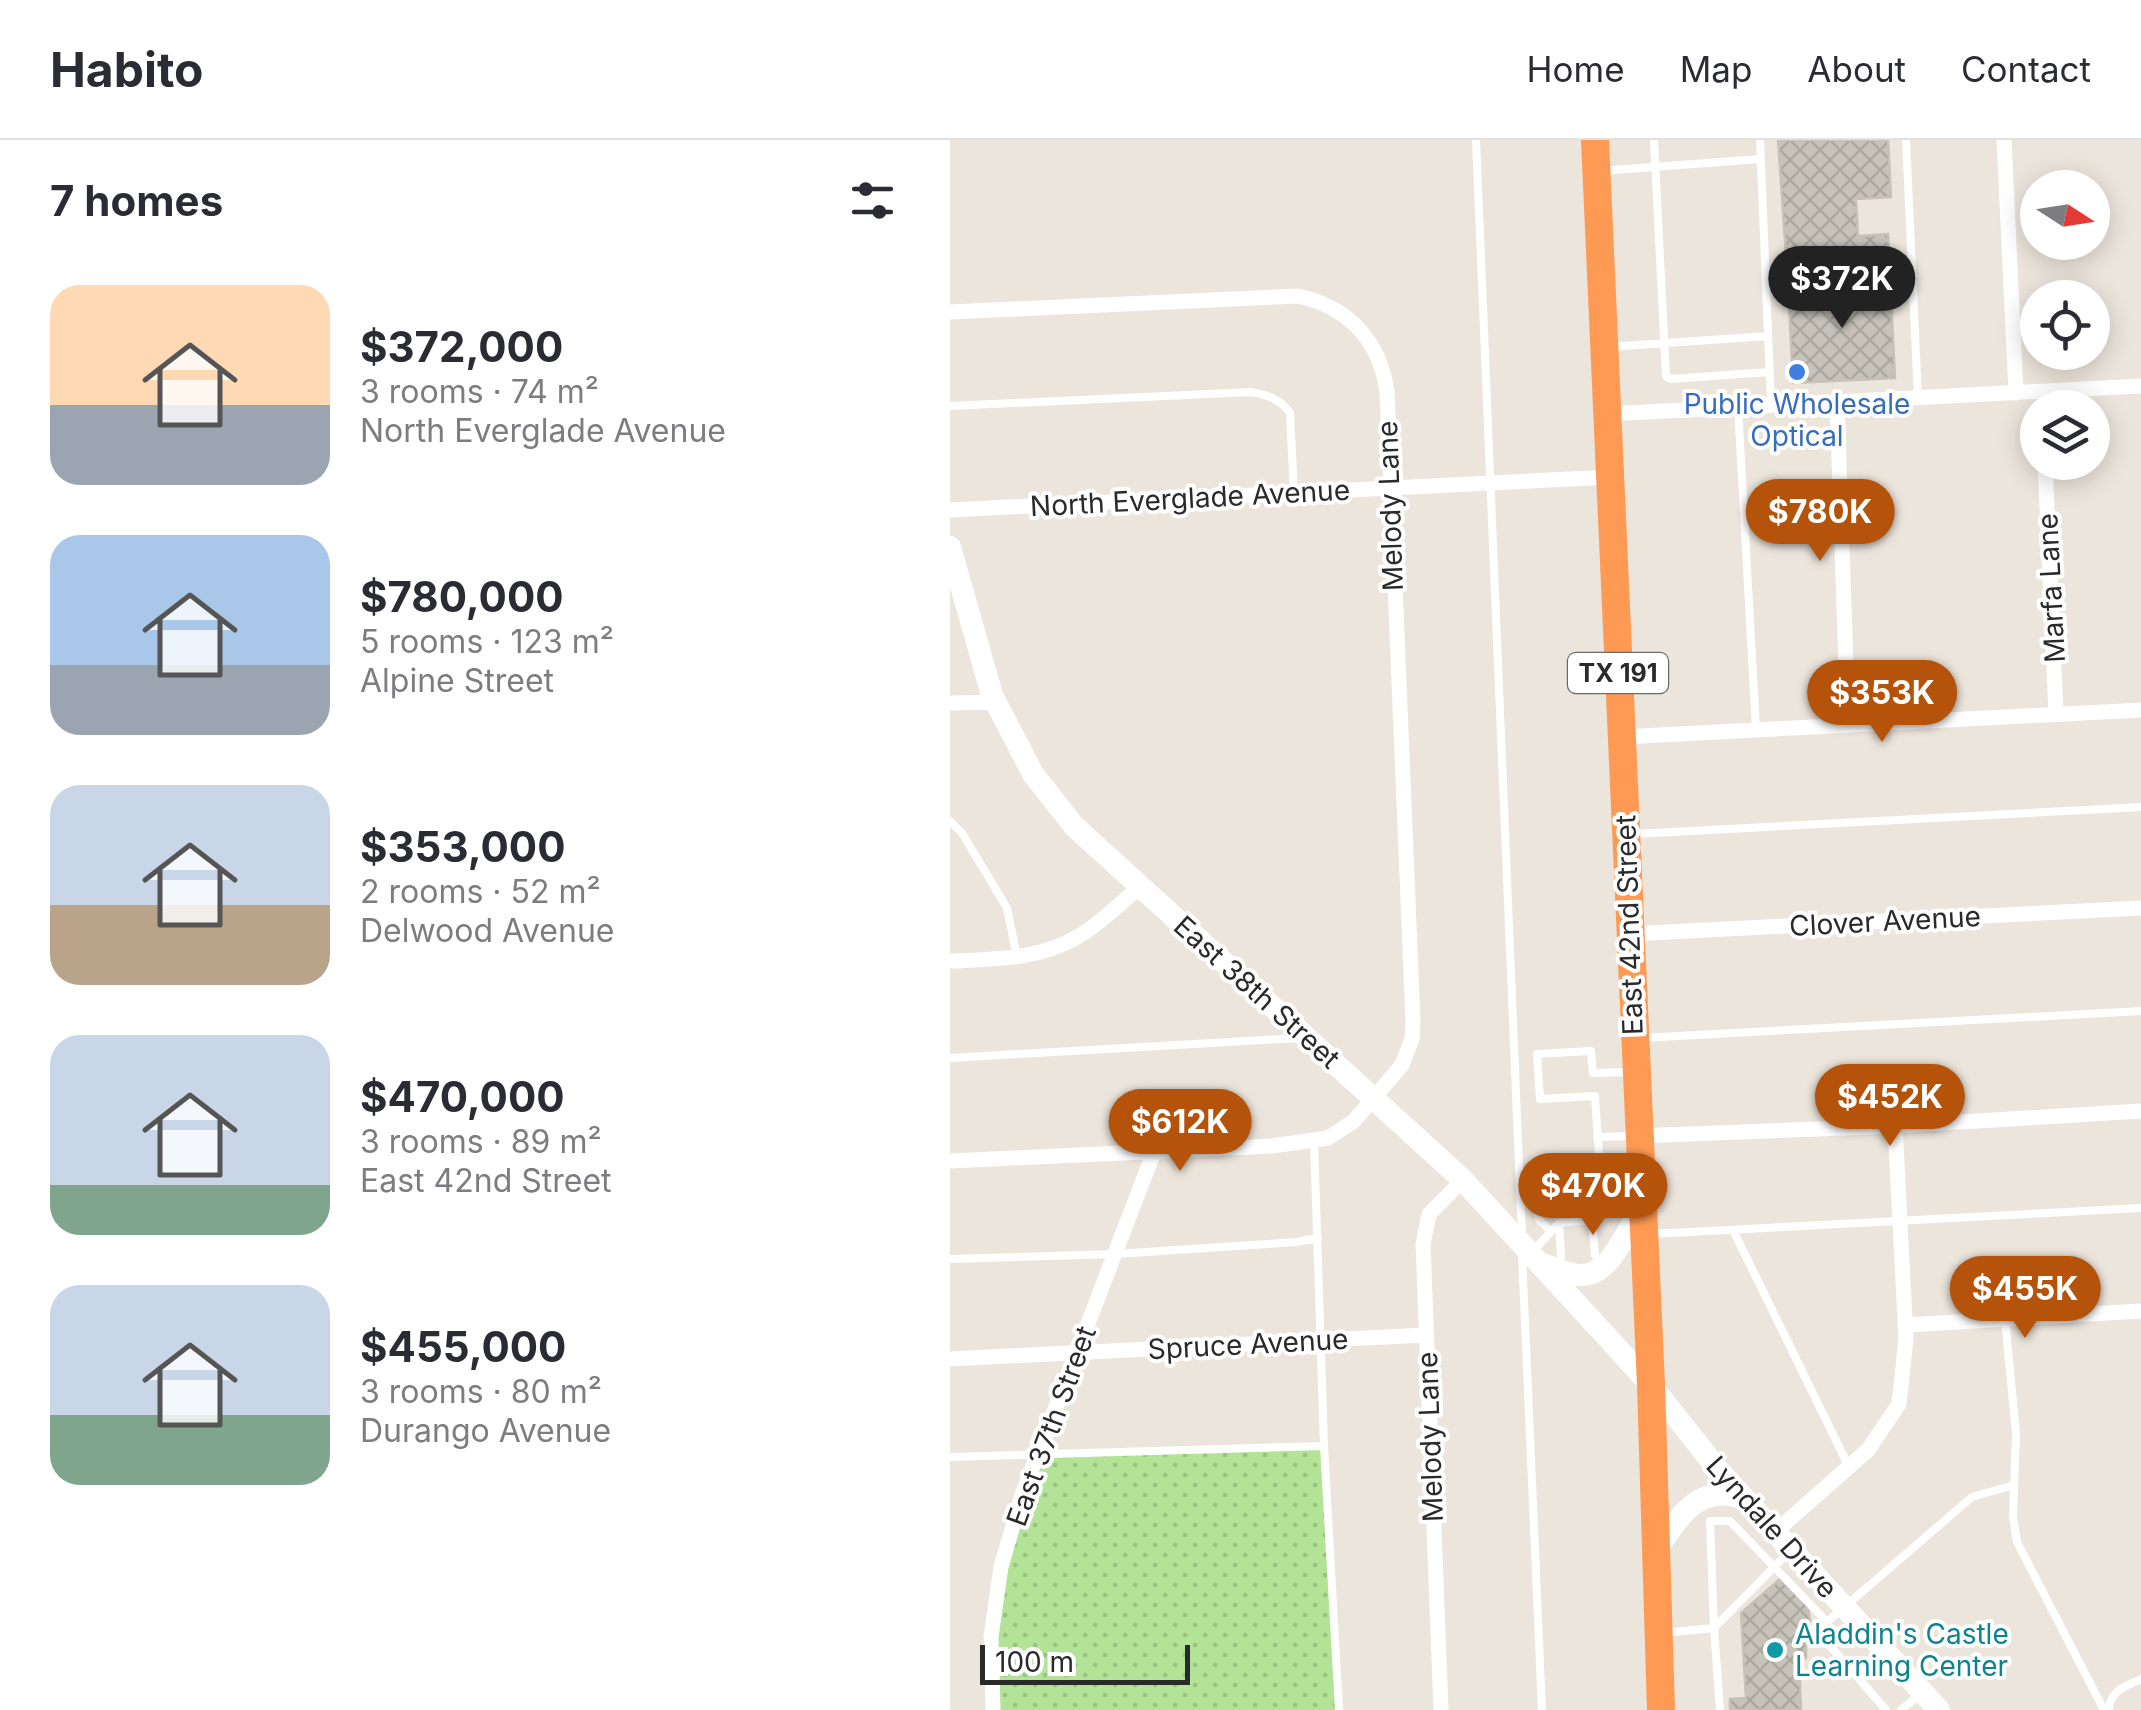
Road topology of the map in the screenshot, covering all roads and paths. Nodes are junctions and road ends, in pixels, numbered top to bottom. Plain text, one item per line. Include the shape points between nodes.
1 (1476, 140) edge
2 (1596, 140) edge
3 (1654, 140) edge
4 (1760, 140) edge
5 (1906, 140) edge
6 (2004, 140) edge
7 (1760, 159) junction
8 (1655, 165) junction
9 (1597, 172) junction
10 (950, 312) edge
11 (1768, 336) junction
12 (1663, 343) junction
13 (1604, 347) junction
14 (1770, 372) junction
15 (2141, 386) edge
16 (2110, 390) edge
17 (2016, 393) junction
18 (2020, 394) edge
19 (1918, 398) junction
20 (1838, 402) junction
21 (1771, 405) junction
22 (950, 406) edge
23 (1738, 407) junction
24 (1607, 414) junction
25 (1610, 477) junction
26 (2046, 480) edge
27 (1490, 483) junction
28 (1388, 488) junction
29 (1294, 493) junction
30 (950, 510) edge
31 (950, 546) edge
32 (958, 604) edge
33 (996, 702) junction
34 (950, 703) edge
35 (2141, 710) edge
36 (2056, 714) junction
37 (1848, 724) junction
38 (1756, 729) junction
39 (1621, 736) junction
40 (2141, 807) edge
41 (950, 821) edge
42 (1625, 834) junction
43 (1140, 887) junction
44 (2141, 908) edge
45 (1629, 934) junction
46 (1017, 957) junction
47 (950, 961) edge
48 (2141, 1011) edge
49 (1308, 1038) junction
50 (1634, 1038) junction
51 (950, 1058) edge
52 (1635, 1072) junction
53 (1593, 1073) junction
54 (1594, 1096) junction
55 (1376, 1098) junction
56 (1540, 1099) junction
57 (1516, 1101) junction
58 (2141, 1111) edge
59 (1895, 1126) junction
60 (1637, 1136) junction
61 (1598, 1137) junction
62 (1314, 1141) junction
63 (1154, 1152) junction
64 (950, 1161) edge
65 (1519, 1172) junction
66 (1463, 1180) junction
67 (1536, 1196) junction
68 (1596, 1202) junction
69 (2141, 1208) edge
70 (1642, 1214) junction
71 (1521, 1217) junction
72 (1592, 1220) junction
73 (1559, 1222) junction
74 (1900, 1222) junction
75 (1733, 1230) junction
76 (1551, 1231) junction
77 (1318, 1238) junction
78 (1115, 1254) junction
79 (1538, 1254) junction
80 (1595, 1255) dead end
81 (950, 1259) edge
82 (2141, 1311) edge
83 (2005, 1319) junction
84 (1906, 1325) junction
85 (1425, 1335) junction
86 (1322, 1340) junction
87 (1077, 1353) junction
88 (950, 1359) edge
89 (1651, 1385) junction
90 (1324, 1446) junction
91 (1039, 1452) junction
92 (950, 1457) edge
93 (1849, 1467) junction
94 (2014, 1485) junction
95 (1744, 1498) junction
96 (1783, 1541) junction
97 (1656, 1550) junction
98 (1773, 1566) junction
99 (1836, 1614) junction
100 (1714, 1628) junction
101 (1658, 1634) junction
102 (2141, 1679) edge
103 (1909, 1705) edge
104 (993, 1710) edge
105 (1339, 1710) edge
106 (1441, 1710) edge
107 (1542, 1710) edge
108 (1660, 1710) edge
109 (1720, 1710) edge
110 (1886, 1710) edge
111 (1939, 1710) edge
112 (2106, 1710) edge

1 - 27 lane
2 - 9 highway, East 42nd Street / TX 191
3 - 8 lane
4 - 7 lane
5 - 19 lane
6 - 17 street
7 - 8 lane
7 - 11 lane
8 - 9 lane
8 - 12 lane
9 - 13 highway, East 42nd Street / TX 191
10 - 28 street, Melody Lane via 1280,296 1315,300 1360,328 1379,358 1387,392
11 - 12 lane
11 - 14 lane
12 - 13 lane
12 - 14 lane via 1670,378
13 - 24 highway, East 42nd Street / TX 191
14 - 21 lane
15 - 16 street
17 - 18 street
17 - 19 street
19 - 20 street
20 - 21 street
20 - 37 street
21 - 23 street
22 - 29 lane via 1264,394 1290,413
23 - 24 street
23 - 38 lane
24 - 25 highway, East 42nd Street / TX 191
25 - 27 street, North Everglade Avenue
25 - 39 highway, East 42nd Street / TX 191
26 - 36 street, Marfa Lane
27 - 28 street, North Everglade Avenue
27 - 57 lane
28 - 29 street, North Everglade Avenue
28 - 55 street, Melody Lane via 1413,1021 1407,1056
29 - 30 street, North Everglade Avenue
31 - 32 street, East 38th Street
32 - 33 street, East 38th Street
33 - 34 street
33 - 43 street, East 38th Street via 1033,774 1074,826
35 - 36 street
36 - 37 street
37 - 38 street
38 - 39 street
39 - 42 highway, East 42nd Street / TX 191
40 - 42 lane
41 - 46 lane via 1007,908
42 - 45 highway, East 42nd Street / TX 191
43 - 46 street via 1081,934
43 - 49 street, East 38th Street
44 - 45 street, Clover Avenue
45 - 50 highway, East 42nd Street / TX 191
46 - 47 street
48 - 50 lane
49 - 51 lane
49 - 55 street, East 38th Street
50 - 52 highway, East 42nd Street / TX 191
52 - 53 lane
52 - 60 highway, East 42nd Street / TX 191
53 - 54 lane
53 - 56 lane via 1591,1051 1537,1054
54 - 56 lane
54 - 61 lane
55 - 62 street, Melody Lane via 1339,1132
55 - 66 street, East 38th Street
56 - 57 lane
57 - 65 lane
58 - 59 street
59 - 60 street
59 - 74 street
60 - 61 lane
60 - 70 highway, East 42nd Street / TX 191
61 - 68 lane
62 - 63 street
62 - 77 lane
63 - 64 street
63 - 78 street, East 37th Street
65 - 67 lane via 1535,1181
65 - 71 lane
66 - 79 street, East 38th Street
66 - 85 street, Melody Lane via 1425,1226
67 - 71 lane
67 - 76 lane via 1539,1220
68 - 70 lane
68 - 72 lane
69 - 74 lane
70 - 75 lane
70 - 79 street via 1593,1274 1576,1275
70 - 89 highway, East 42nd Street / TX 191
71 - 79 lane
72 - 73 lane
72 - 80 lane
73 - 76 lane
73 - 79 lane
74 - 75 lane
74 - 84 street
75 - 93 lane
76 - 79 lane
77 - 78 lane
77 - 86 lane
78 - 81 lane
78 - 87 street, East 37th Street
79 - 89 street, East 38th Street
79 - 107 lane
82 - 83 street
83 - 84 street
83 - 94 lane
84 - 93 street via 1899,1404
85 - 86 street, Spruce Avenue
85 - 106 street, Melody Lane
86 - 87 street, Spruce Avenue
86 - 90 lane
87 - 88 street, Spruce Avenue
87 - 91 street, East 37th Street
89 - 95 street, Lyndale Drive
89 - 97 highway, East 42nd Street / TX 191
90 - 91 lane
90 - 105 lane
91 - 92 lane
91 - 104 street, East 37th Street via 1001,1567 992,1637
93 - 96 street
94 - 99 lane via 1972,1498
94 - 112 lane via 2016,1542
95 - 96 street, Lyndale Drive
95 - 97 street via 1723,1491 1705,1496
96 - 98 lane
96 - 99 street, Lyndale Drive
97 - 101 highway, East 42nd Street / TX 191
98 - 99 lane
98 - 100 lane
98 - 100 lane via 1730,1521 1710,1521
99 - 103 street, Lyndale Drive
99 - 110 lane via 1818,1632
100 - 101 lane
100 - 109 lane
101 - 108 highway, East 42nd Street / TX 191
102 - 112 lane via 2119,1688
103 - 111 street, Lyndale Drive

